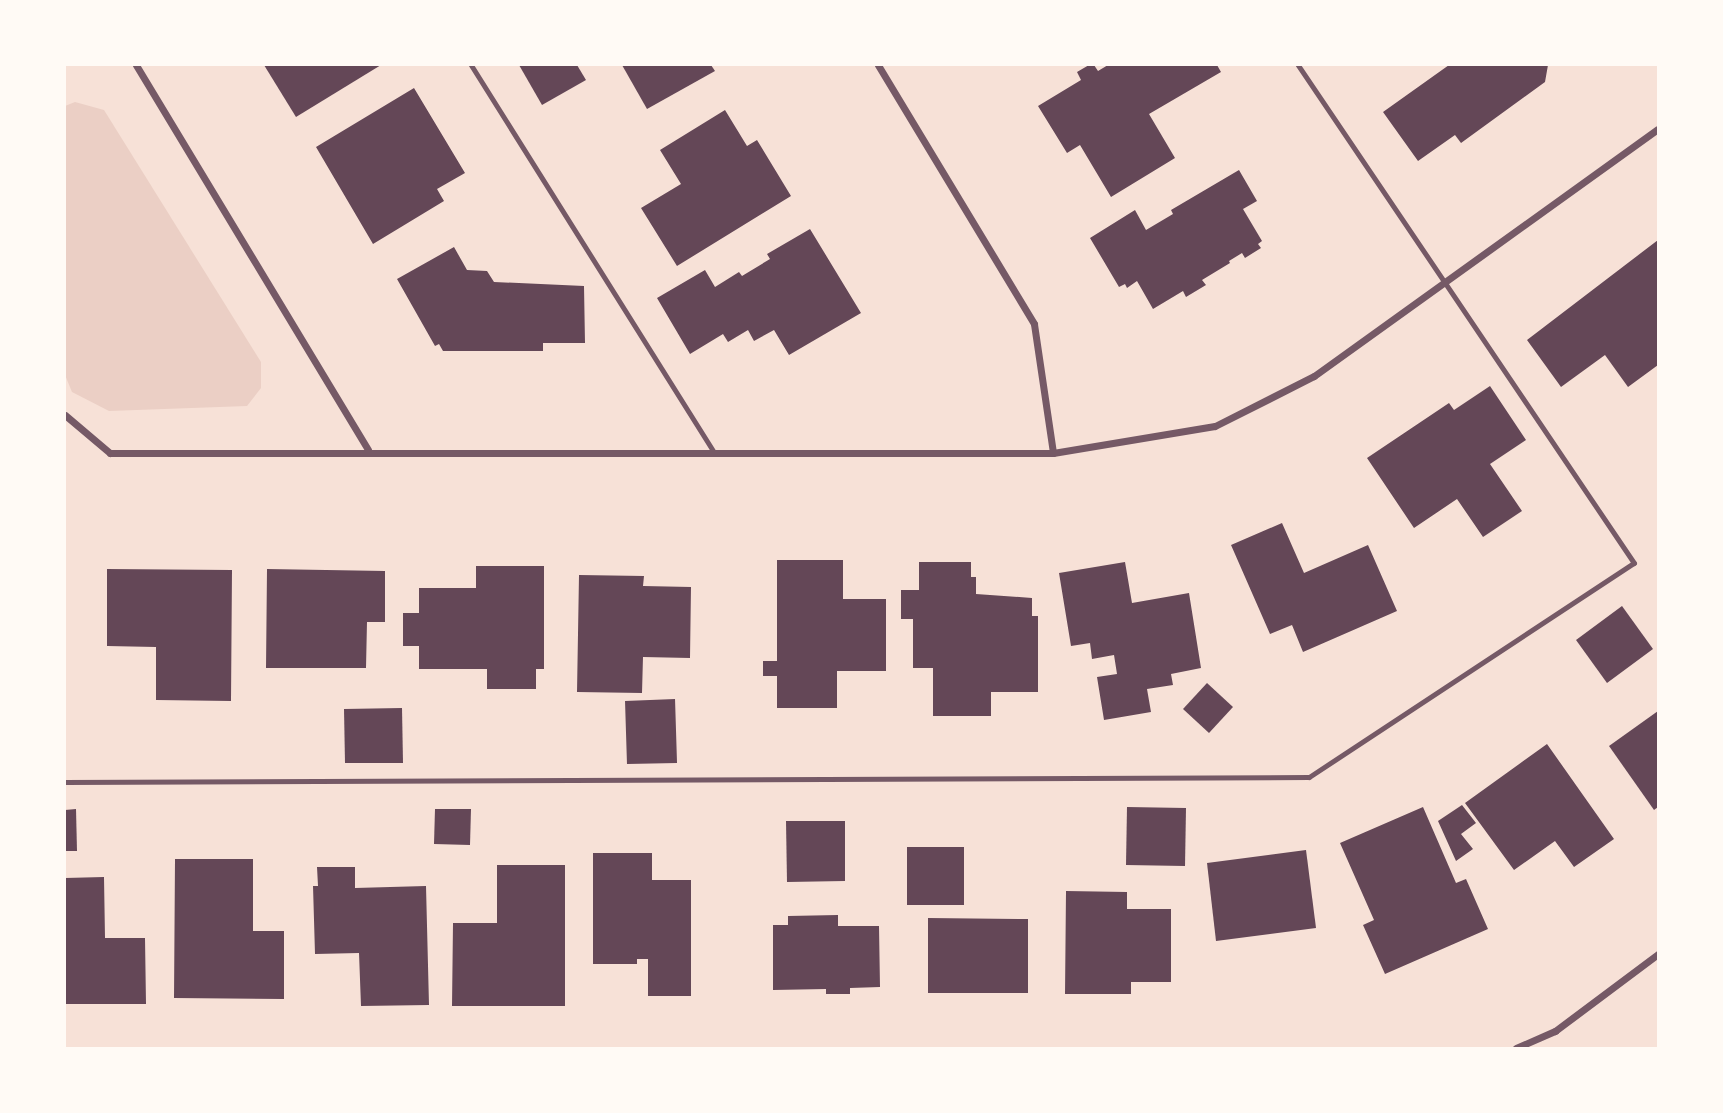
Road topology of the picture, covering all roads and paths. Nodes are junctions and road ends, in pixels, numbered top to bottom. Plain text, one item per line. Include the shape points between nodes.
1 (136, 65) edge
2 (471, 65) edge
3 (878, 65) edge
4 (1298, 65) edge
5 (1658, 129) edge
6 (1447, 281) junction
7 (65, 415) edge
8 (368, 450) junction
9 (713, 451) junction
10 (1053, 453) junction
11 (65, 782) edge
12 (1658, 954) edge
13 (1517, 1048) edge

1 - 8 street
2 - 9 lane
3 - 10 street via 1034,324
4 - 6 lane
5 - 6 street
6 - 10 street via 1314,376 1215,426
6 - 11 lane via 1634,563 1309,777
7 - 8 street via 110,453
8 - 9 street
9 - 10 street
12 - 13 street via 1555,1031

